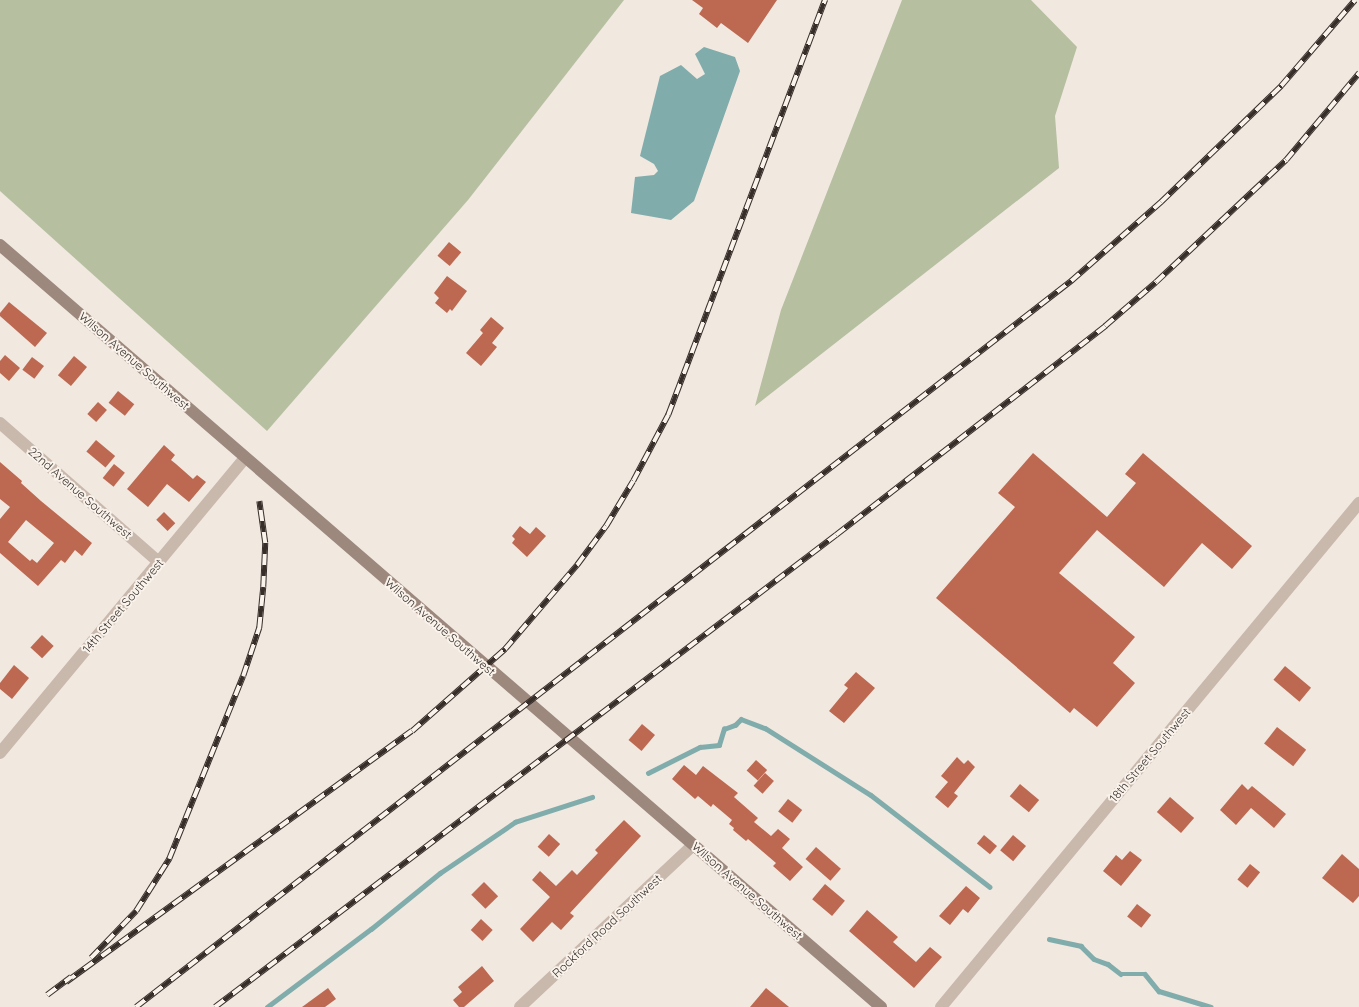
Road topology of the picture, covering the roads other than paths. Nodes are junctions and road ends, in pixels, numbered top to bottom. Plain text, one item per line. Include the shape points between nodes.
1 (0, 245) edge
2 (0, 423) edge
3 (245, 458) junction
4 (1359, 503) edge
5 (159, 562) junction
6 (2, 747) edge
7 (693, 845) junction
8 (520, 1007) edge
9 (881, 1007) edge
10 (941, 1007) edge

1 - 3 main road, Wilson Avenue Southwest
2 - 5 street, 22nd Avenue Southwest
3 - 5 street, 14th Street Southwest
3 - 7 main road, Wilson Avenue Southwest
4 - 10 street, 18th Street Southwest
5 - 6 street, 14th Street Southwest
7 - 8 street, Rockford Road Southwest
7 - 9 main road, Wilson Avenue Southwest

